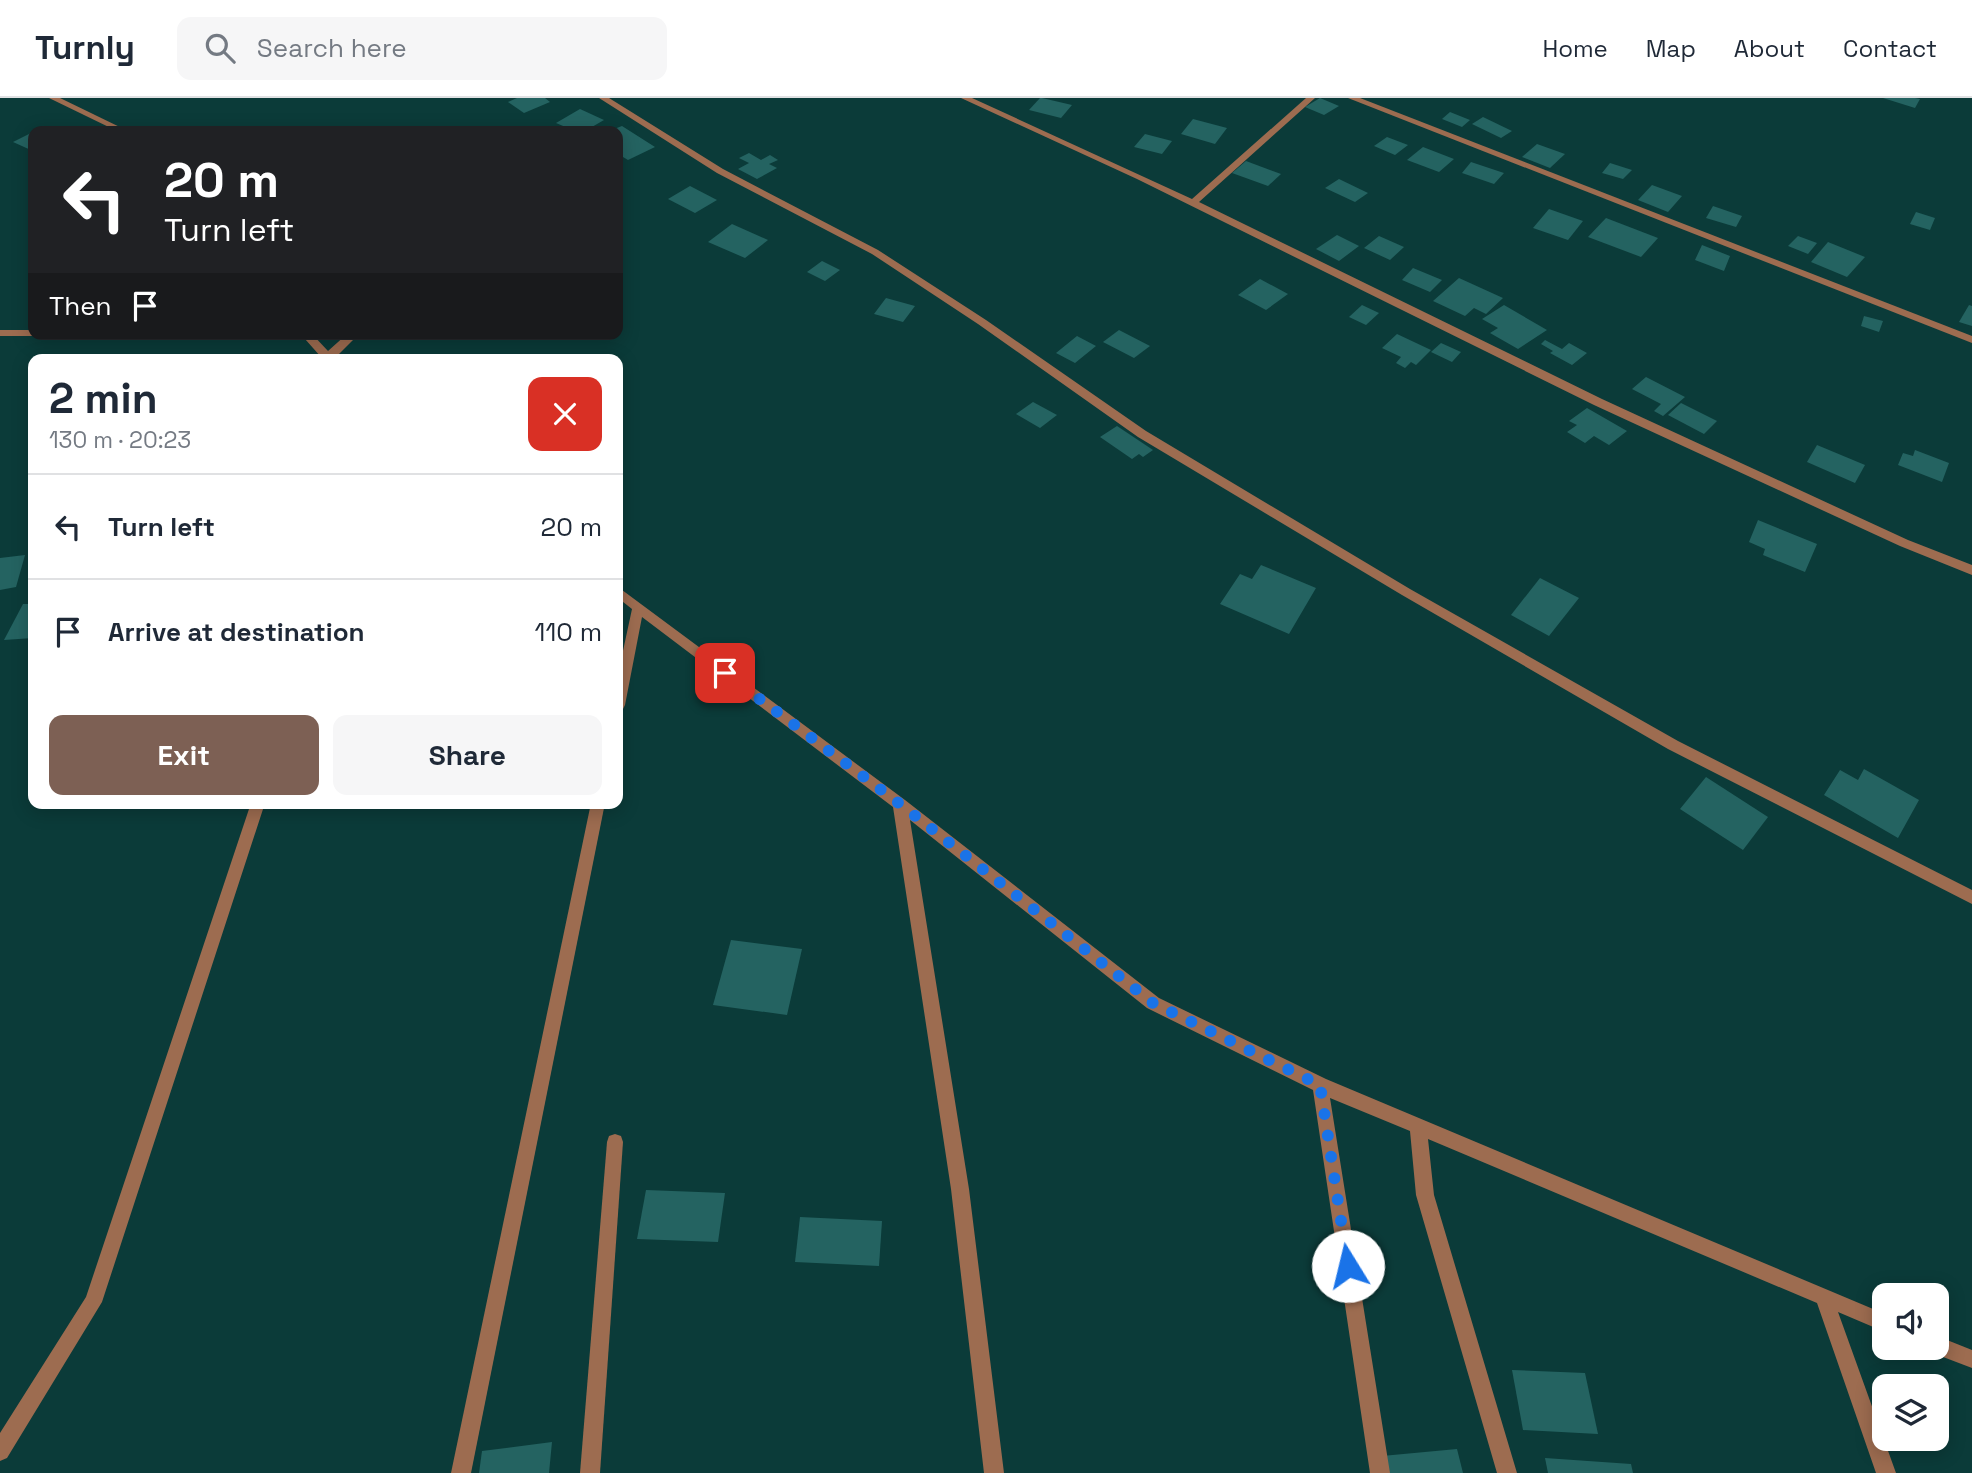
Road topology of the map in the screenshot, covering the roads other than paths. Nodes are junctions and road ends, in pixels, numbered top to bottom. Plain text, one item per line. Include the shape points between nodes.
1 (53, 98) edge
2 (603, 98) edge
3 (965, 98) edge
4 (1311, 98) edge
5 (1352, 98) edge
6 (113, 126) edge
7 (1194, 202) junction
8 (0, 333) edge
9 (28, 333) edge
10 (311, 340) edge
11 (347, 340) edge
12 (1972, 340) edge
13 (324, 354) edge
14 (332, 354) edge
15 (1972, 570) edge
16 (623, 596) edge
17 (638, 608) junction
18 (623, 681) edge
19 (900, 804) junction
20 (256, 809) edge
21 (597, 809) edge
22 (1972, 897) edge
23 (1320, 1085) junction
24 (1418, 1126) junction
25 (615, 1142) dead end
26 (1824, 1298) junction
27 (1872, 1318) edge
28 (1949, 1350) edge
29 (1972, 1359) edge
30 (0, 1451) edge
31 (461, 1473) edge
32 (590, 1473) edge
33 (994, 1473) edge
34 (1380, 1473) edge
35 (1507, 1473) edge
36 (1886, 1473) edge

1 - 6 street
2 - 22 street via 720,172 875,252 1142,435 1394,585 1673,745
3 - 7 street
4 - 7 street
5 - 12 street
7 - 15 street via 1598,402
8 - 9 street
10 - 13 street
11 - 14 street
16 - 17 street
17 - 18 street
17 - 19 street
19 - 23 street via 1153,1003
19 - 33 street via 960,1189
20 - 30 street via 93,1302
21 - 31 street
23 - 24 street
23 - 34 street
24 - 26 street
24 - 35 street via 1425,1195
25 - 32 street
26 - 27 street
26 - 36 street
28 - 29 street

